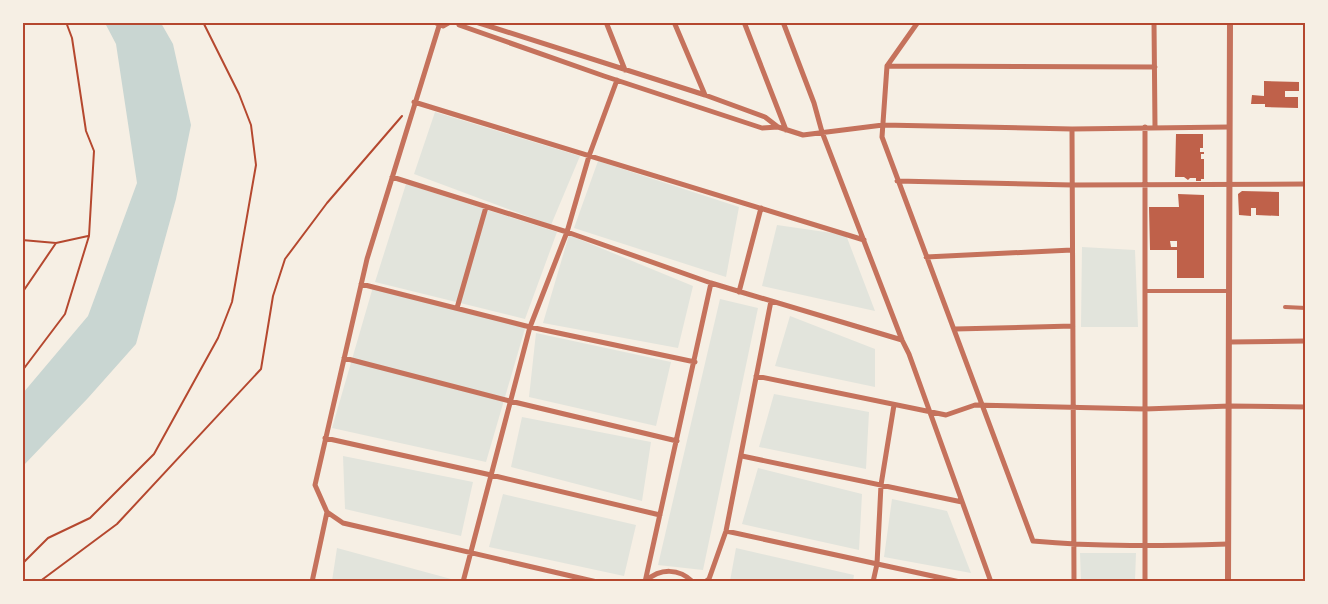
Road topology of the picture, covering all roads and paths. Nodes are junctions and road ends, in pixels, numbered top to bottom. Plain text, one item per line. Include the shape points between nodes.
1 (66, 22) edge
2 (203, 22) edge
3 (450, 22) edge
4 (458, 22) edge
5 (476, 22) edge
6 (606, 22) edge
7 (674, 22) edge
8 (744, 22) edge
9 (783, 22) edge
10 (918, 22) edge
11 (1154, 22) edge
12 (1230, 22) edge
13 (437, 24) edge
14 (886, 66) junction
15 (1155, 67) junction
16 (625, 70) junction
17 (617, 80) junction
18 (705, 95) junction
19 (414, 102) junction
20 (883, 125) junction
21 (778, 127) junction
22 (1145, 127) junction
23 (1155, 127) junction
24 (1229, 127) junction
25 (1072, 129) junction
26 (786, 130) junction
27 (822, 132) junction
28 (589, 156) junction
29 (392, 177) junction
30 (897, 181) junction
31 (1305, 183) edge
32 (1072, 185) junction
33 (1144, 185) junction
34 (1228, 185) junction
35 (486, 207) junction
36 (761, 208) junction
37 (567, 232) junction
38 (89, 236) junction
39 (22, 240) edge
40 (864, 240) junction
41 (56, 243) junction
42 (1072, 250) junction
43 (926, 257) junction
44 (711, 283) junction
45 (361, 284) junction
46 (739, 291) junction
47 (1145, 291) junction
48 (1229, 291) junction
49 (22, 293) edge
50 (771, 301) junction
51 (1285, 308) dead end
52 (1305, 308) edge
53 (457, 309) junction
54 (1073, 326) junction
55 (530, 327) junction
56 (955, 329) junction
57 (902, 340) junction
58 (1230, 342) junction
59 (1305, 342) edge
60 (344, 358) junction
61 (695, 363) junction
62 (22, 371) edge
63 (756, 376) junction
64 (510, 401) junction
65 (894, 405) junction
66 (984, 406) junction
67 (1074, 406) junction
68 (1230, 406) junction
69 (1305, 407) edge
70 (1145, 409) junction
71 (929, 412) junction
72 (325, 438) junction
73 (677, 441) junction
74 (742, 456) junction
75 (491, 475) junction
76 (881, 485) junction
77 (962, 502) junction
78 (327, 512) junction
79 (660, 515) junction
80 (726, 531) junction
81 (1228, 544) junction
82 (1074, 545) junction
83 (1145, 547) junction
84 (470, 552) junction
85 (22, 564) edge
86 (877, 564) junction
87 (39, 582) edge
88 (312, 582) edge
89 (463, 582) edge
90 (597, 582) edge
91 (645, 582) edge
92 (693, 582) edge
93 (705, 582) edge
94 (873, 582) edge
95 (960, 582) edge
96 (991, 582) edge
97 (1074, 582) edge
98 (1145, 582) edge
99 (1228, 582) edge

1 - 38 path via 72,38 86,131 94,151
2 - 85 path via 247,114 256,165 232,302 218,338 154,454 90,518 48,538
3 - 13 street
4 - 17 street
5 - 16 street
6 - 16 street
7 - 18 street
8 - 26 street
9 - 27 street
10 - 14 street
11 - 15 street
12 - 24 street
13 - 19 street
14 - 15 street
14 - 20 street
15 - 23 street
16 - 18 street
17 - 21 street via 762,128
17 - 28 street
18 - 21 street via 765,117
19 - 28 street
19 - 29 street
19 - 87 path via 327,203 285,260 273,296 261,369 117,524
20 - 25 street
20 - 27 street
20 - 30 street via 882,137
21 - 26 street
22 - 23 street
22 - 25 street
22 - 33 street
23 - 24 street
24 - 34 street
25 - 32 street
26 - 27 street via 803,135
27 - 40 street
28 - 36 street
28 - 37 street
29 - 35 street
29 - 45 street
30 - 32 street
30 - 43 street
31 - 34 street
32 - 33 street
32 - 42 street
33 - 34 street
33 - 47 street
34 - 48 street
35 - 37 street
35 - 53 street
36 - 40 street
36 - 46 street
37 - 44 street
37 - 55 street
38 - 41 path
38 - 62 path via 65,314
39 - 41 path
40 - 57 street
41 - 49 path
42 - 43 street
42 - 54 street
43 - 56 street
44 - 46 street
44 - 61 street
45 - 53 street
45 - 60 street
46 - 50 street
47 - 48 street
47 - 70 street
48 - 58 street
50 - 57 street
50 - 63 street
51 - 52 street
53 - 55 street
54 - 56 street
54 - 67 street
55 - 61 street
55 - 64 street
56 - 66 street
57 - 71 street
58 - 59 street
58 - 68 street
60 - 64 street
60 - 72 street
61 - 73 street
63 - 65 street
63 - 74 street
64 - 73 street
64 - 75 street
65 - 71 street
65 - 76 street
66 - 67 street
66 - 71 street via 975,405 946,415
66 - 82 street via 1033,541
67 - 70 street
67 - 82 street
68 - 69 street
68 - 70 street
68 - 81 street
70 - 83 street
71 - 77 street
72 - 75 street
72 - 78 street via 315,485
73 - 79 street
74 - 76 street
74 - 80 street
75 - 79 street
75 - 84 street
76 - 77 street
76 - 86 street
77 - 96 street
78 - 84 street via 343,523
78 - 88 street
79 - 91 street
80 - 86 street
80 - 93 street
81 - 83 street
81 - 99 street
82 - 83 street
82 - 97 street
83 - 98 street
84 - 89 street
84 - 90 street
86 - 94 street
86 - 95 street
91 - 92 street via 670,571

